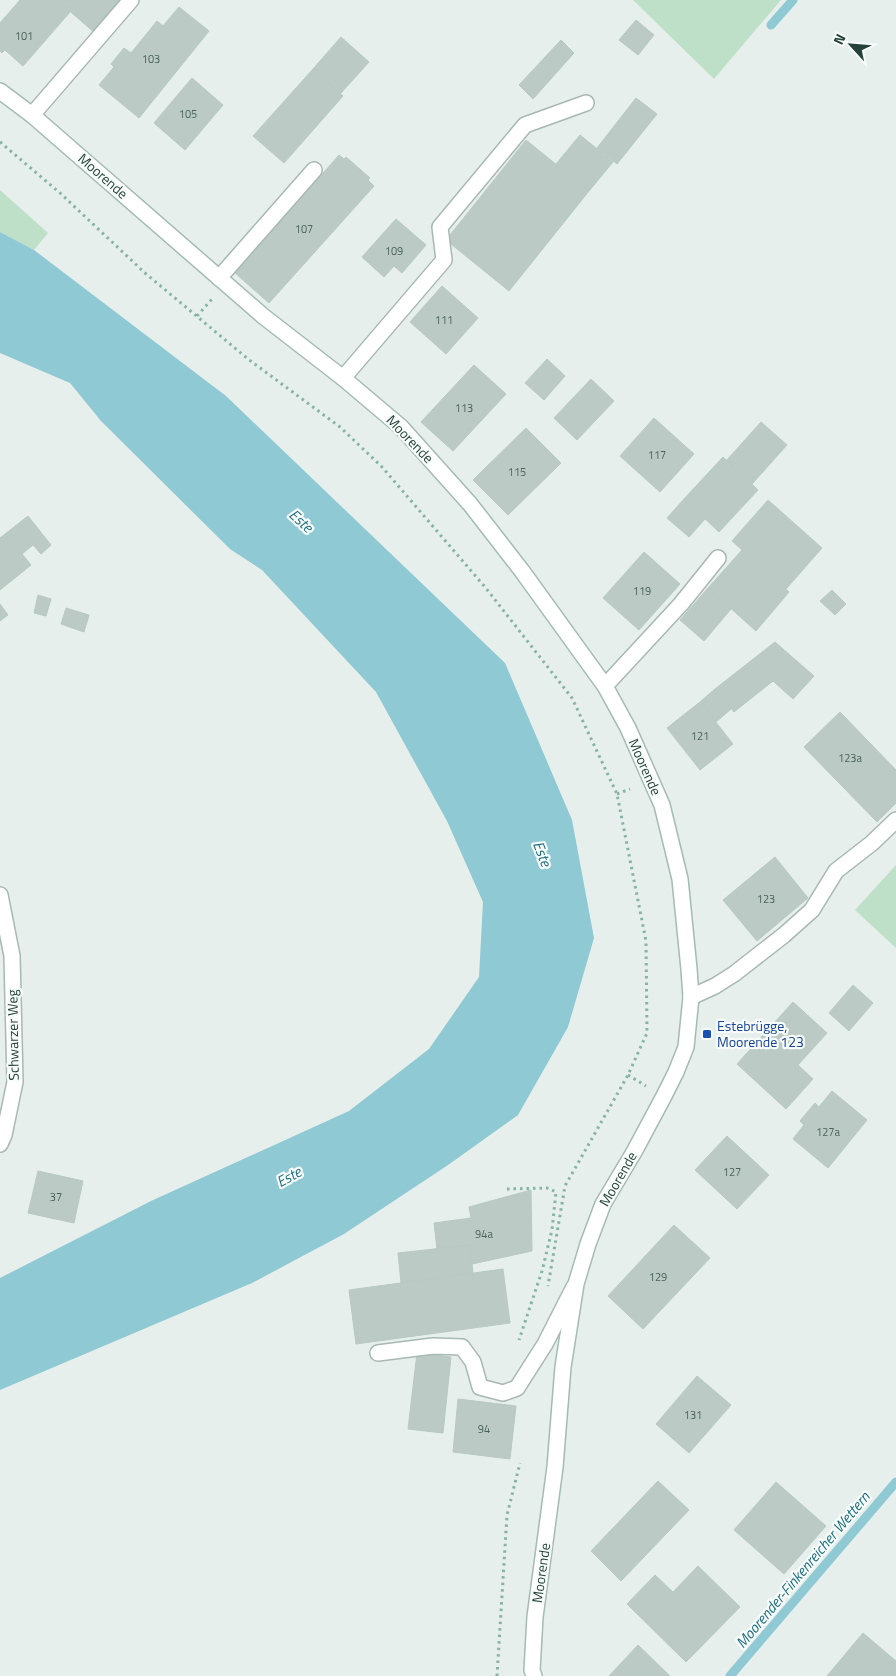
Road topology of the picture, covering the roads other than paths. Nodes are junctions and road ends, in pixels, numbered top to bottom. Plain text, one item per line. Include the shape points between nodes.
1 (131, 0) edge
2 (0, 91) edge
3 (586, 103) dead end
4 (32, 115) junction
5 (314, 170) dead end
6 (219, 278) junction
7 (344, 378) junction
8 (718, 558) dead end
9 (605, 686) junction
10 (896, 820) edge
11 (0, 895) edge
12 (691, 997) junction
13 (0, 1144) edge
14 (576, 1284) junction
15 (378, 1353) dead end
16 (534, 1676) edge

1 - 4 street
2 - 4 street, Moorende
3 - 7 street via 525,125 440,227 444,260
4 - 6 street, Moorende
5 - 6 street
6 - 7 street, Moorende
7 - 9 street, Moorende via 401,426 470,504
8 - 9 street via 668,619
9 - 12 street, Moorende via 628,728 662,805 680,880
10 - 12 street via 836,871 812,910 784,935 734,974
11 - 13 street, Schwarzer Weg via 12,956 15,1082
12 - 14 street, Moorende via 683,1055 634,1152 602,1204
14 - 15 street via 545,1344 517,1388 504,1393 480,1386 473,1362 462,1347 432,1346
14 - 16 street, Moorende via 562,1367 555,1467 535,1617

